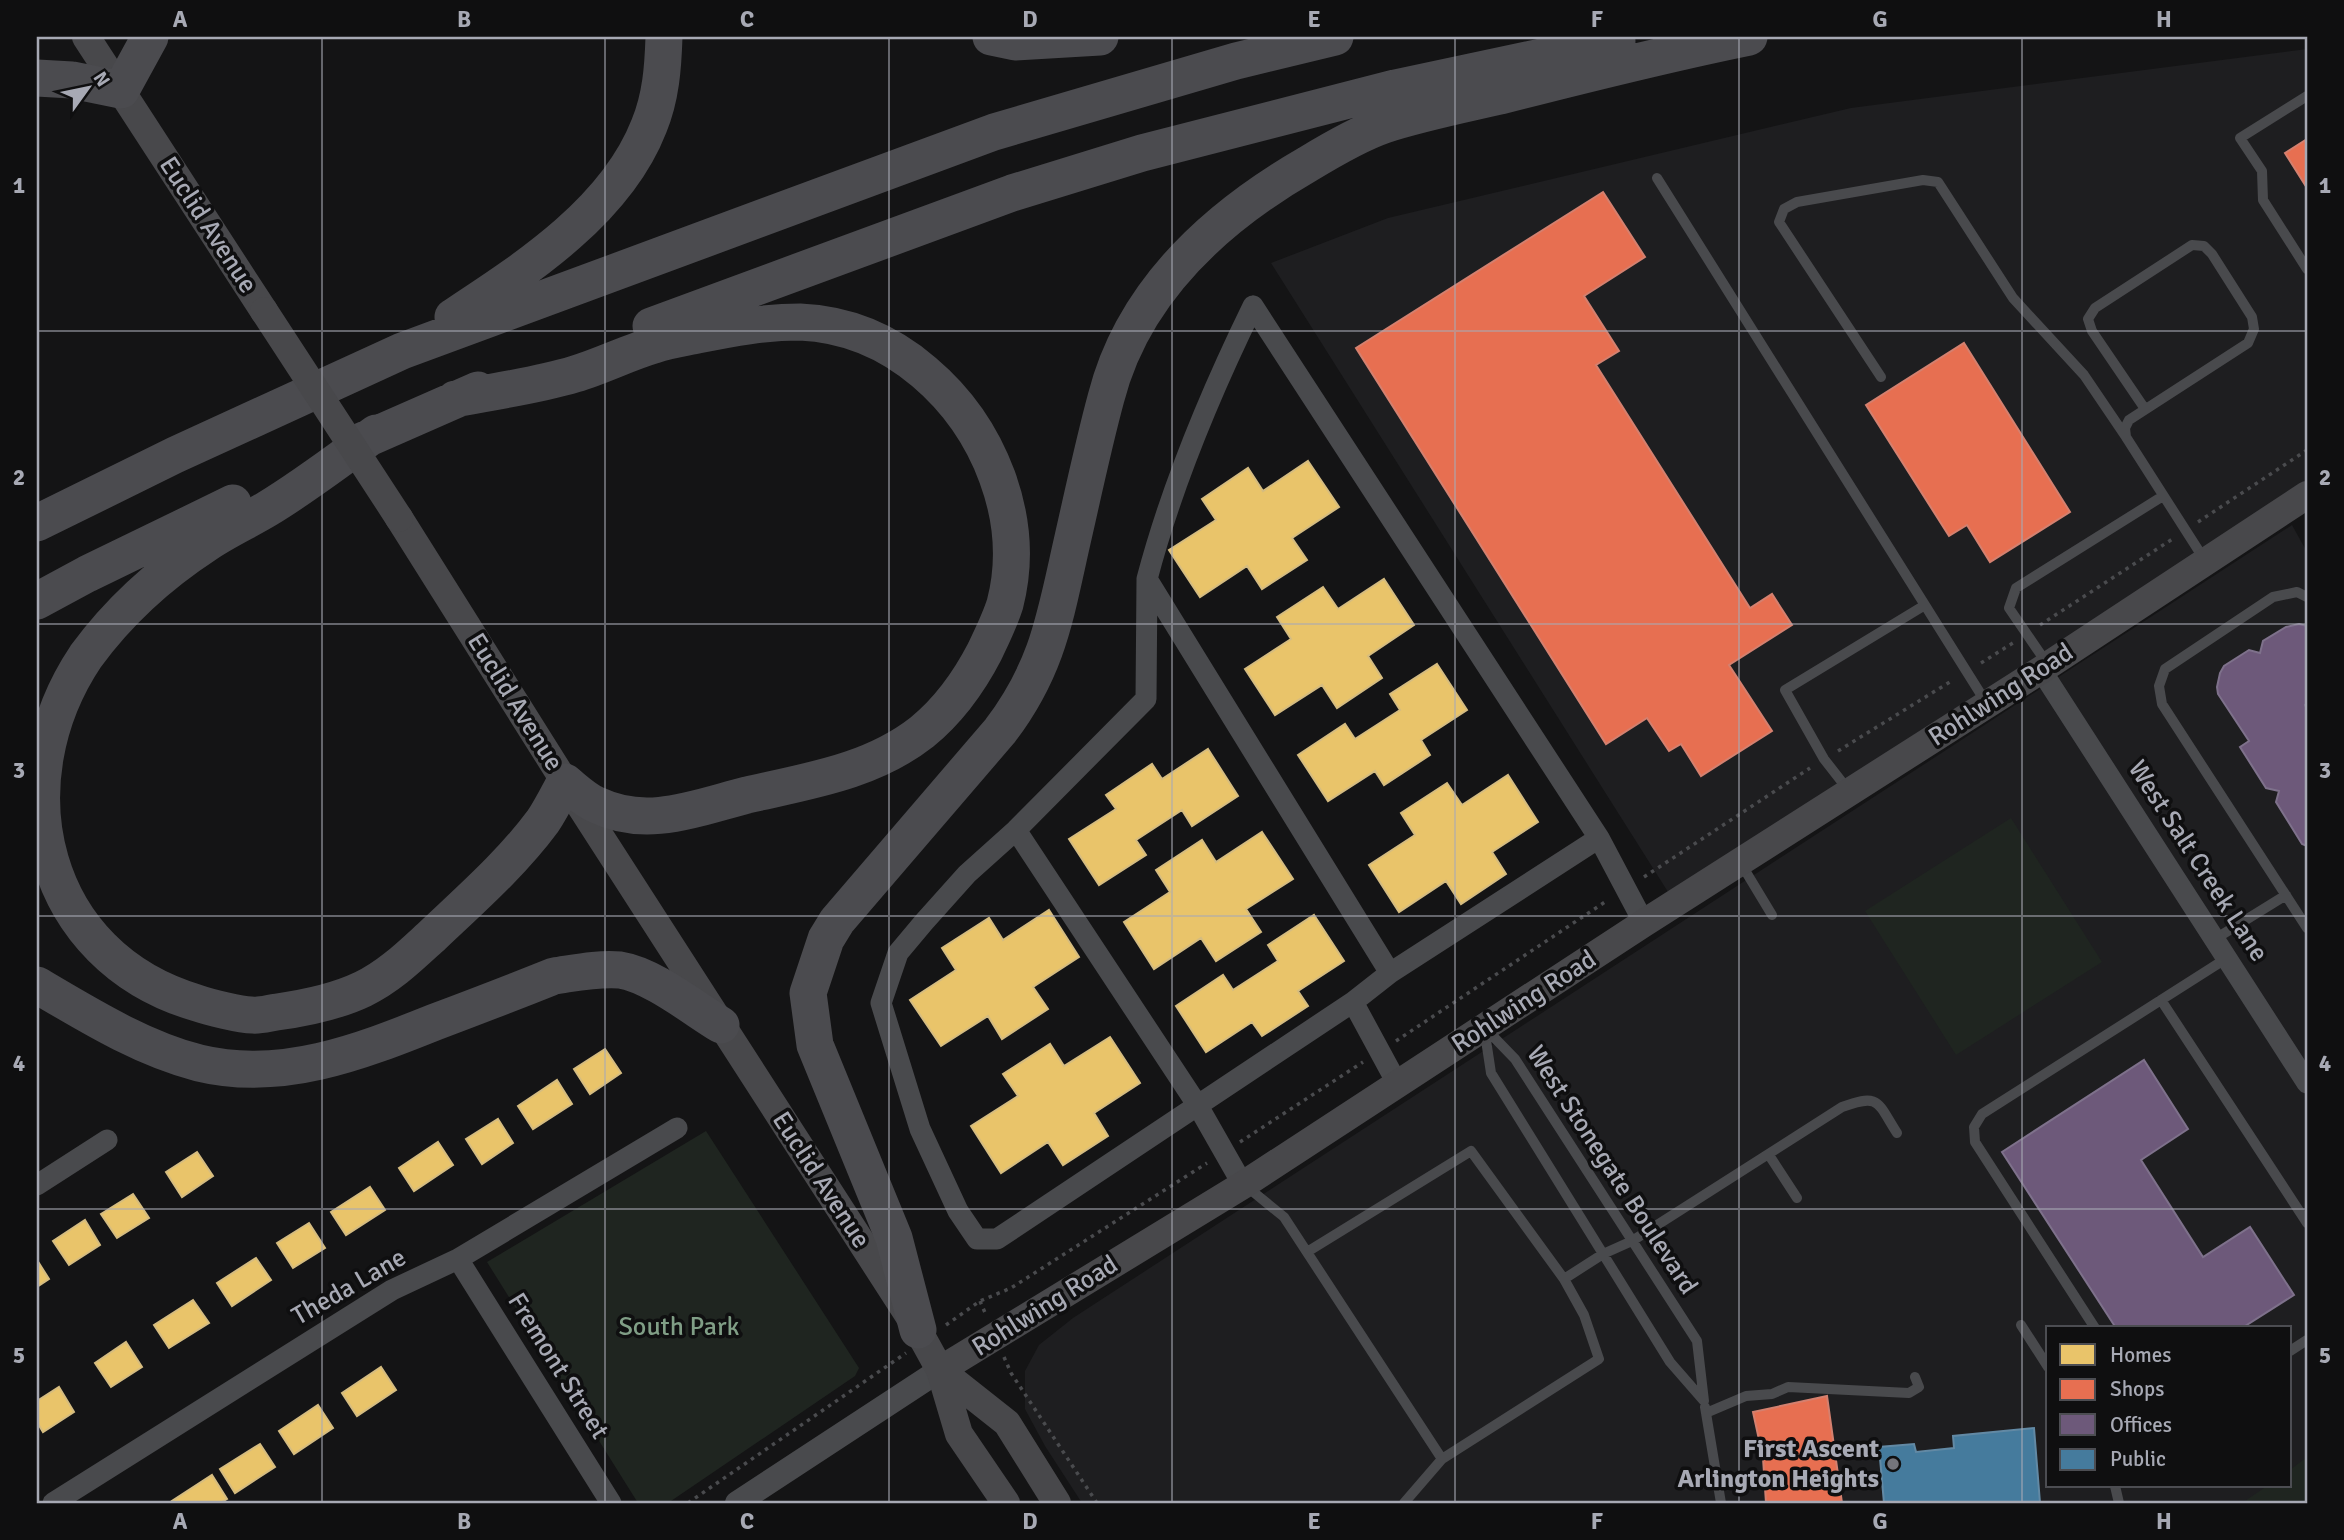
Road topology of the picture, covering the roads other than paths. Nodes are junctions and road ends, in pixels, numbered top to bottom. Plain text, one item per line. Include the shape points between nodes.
1 (86, 37) edge
2 (150, 37) edge
3 (664, 37) edge
4 (991, 37) edge
5 (1100, 37) edge
6 (1335, 37) edge
7 (1639, 37) edge
8 (1748, 37) edge
9 (37, 78) edge
10 (121, 90) junction
11 (2307, 96) edge
12 (1657, 178) dead end
13 (2307, 269) edge
14 (402, 351) junction
15 (1881, 377) dead end
16 (455, 399) junction
17 (2145, 409) junction
18 (376, 433) junction
19 (2126, 437) junction
20 (176, 455) junction
21 (2163, 496) junction
22 (2306, 498) edge
23 (37, 502) edge
24 (37, 523) edge
25 (2206, 562) junction
26 (1147, 579) junction
27 (2307, 597) edge
28 (37, 601) edge
29 (1925, 605) junction
30 (2045, 668) junction
31 (1987, 704) junction
32 (565, 782) junction
33 (1850, 792) junction
34 (1016, 830) junction
35 (1599, 838) junction
36 (1740, 862) junction
37 (2286, 895) junction
38 (1772, 915) dead end
39 (1644, 923) junction
40 (2307, 928) edge
41 (2216, 939) junction
42 (2227, 958) junction
43 (1391, 973) junction
44 (37, 985) edge
45 (2161, 1000) junction
46 (1353, 1002) junction
47 (721, 1025) junction
48 (1484, 1027) junction
49 (2307, 1083) edge
50 (1398, 1085) junction
51 (1198, 1105) junction
52 (677, 1128) dead end
53 (1897, 1133) dead end
54 (107, 1140) dead end
55 (1769, 1154) junction
56 (37, 1185) edge
57 (1243, 1185) junction
58 (1797, 1198) dead end
59 (2307, 1223) edge
60 (1632, 1241) junction
61 (1307, 1252) junction
62 (1603, 1254) junction
63 (458, 1259) junction
64 (1564, 1279) junction
65 (2021, 1325) dead end
66 (2094, 1326) edge
67 (918, 1330) junction
68 (2307, 1340) edge
69 (2292, 1350) edge
70 (2046, 1364) edge
71 (940, 1370) junction
72 (1915, 1377) dead end
73 (1704, 1401) junction
74 (1706, 1413) junction
75 (1442, 1459) junction
76 (53, 1503) edge
77 (611, 1503) edge
78 (737, 1503) edge
79 (1006, 1503) edge
80 (1057, 1503) edge
81 (1404, 1503) edge
82 (1721, 1503) edge

1 - 10 main road, Euclid Avenue
2 - 10 highway
3 - 14 highway via 663,71 650,123 613,188 510,279
4 - 5 highway via 1015,42
6 - 14 highway via 994,132
7 - 16 highway via 1293,113 1012,192
8 - 67 highway via 1382,126 1281,179 1244,206 1191,251 1138,320 1107,392 1054,621 1036,675 1000,731 837,921 808,993 815,1045 894,1238
9 - 10 highway
10 - 32 main road, Euclid Avenue, bridge
11 - 13 lane via 2240,138 2262,171 2263,200
12 - 29 lane
14 - 20 highway
15 - 19 lane via 1779,222 1784,209 1797,202 1923,180 1938,182 2013,298 2084,375
16 - 18 highway
16 - 32 highway via 573,374 656,344 750,325 802,322 843,328 876,340 912,362 938,384 977,432 994,466 1010,532 1005,603 973,675 952,703 908,742 844,772 659,817 623,815 594,804
17 - 17 lane via 2092,331 2088,318 2095,308 2192,245 2204,247 2252,317 2254,329 2248,343
17 - 19 lane via 2129,420
18 - 28 highway
18 - 32 highway via 268,509 208,542 165,573 133,601 84,658 48,726 37,798 47,858 74,919 116,962 186,1000 252,1016 303,1009 363,989 395,969 517,852 544,819
19 - 21 lane
20 - 23 highway
20 - 24 highway
21 - 25 lane
21 - 30 lane via 2016,588 2009,608
22 - 25 main road, Rohlwing Road
25 - 30 main road, Rohlwing Road
26 - 34 street via 1146,698
26 - 35 street via 1178,478 1220,372 1253,306
26 - 43 street
27 - 37 lane via 2297,592 2273,597 2165,669 2159,686 2162,704
29 - 31 lane
29 - 33 lane via 1785,690 1824,759
30 - 31 main road, Rohlwing Road
30 - 41 street, West Salt Creek Lane
31 - 33 main road, Rohlwing Road
32 - 47 main road, Euclid Avenue
33 - 36 main road, Rohlwing Road
34 - 51 street
34 - 51 street via 967,874 898,953 881,1003 920,1129 958,1211 977,1239 997,1239
35 - 39 street
35 - 43 street
36 - 38 lane
36 - 39 main road, Rohlwing Road
37 - 40 lane
37 - 41 lane
39 - 48 main road, Rohlwing Road
41 - 42 street, West Salt Creek Lane
42 - 45 lane
42 - 49 street, West Salt Creek Lane
43 - 46 street
44 - 47 highway via 165,1052 201,1063 267,1070 340,1057 554,976 585,972 621,970
45 - 59 lane
45 - 66 lane via 1982,1114 1974,1127 1975,1142
46 - 50 street
46 - 51 street
47 - 67 main road, Euclid Avenue
48 - 50 main road, Rohlwing Road
48 - 60 lane, West Stonegate Boulevard via 1515,1059
48 - 62 lane, West Stonegate Boulevard via 1491,1073
50 - 57 main road, Rohlwing Road
51 - 57 street
52 - 63 street, Theda Lane
53 - 55 lane via 1878,1104 1865,1099 1842,1107
54 - 56 street
55 - 58 lane
55 - 60 lane
57 - 61 lane via 1284,1217
57 - 71 main road, Rohlwing Road
60 - 62 lane
60 - 73 lane, West Stonegate Boulevard via 1697,1341
61 - 64 lane via 1471,1150
61 - 75 lane
62 - 64 lane
62 - 73 lane, West Stonegate Boulevard via 1670,1362
63 - 76 street, Theda Lane via 392,1290
63 - 77 street, Fremont Street
64 - 75 lane via 1584,1315 1599,1359
65 - 70 lane
67 - 71 main road, Euclid Avenue
68 - 69 lane
71 - 78 street, Rohlwing Road
71 - 79 main road via 959,1434
71 - 80 main road via 1007,1423
72 - 74 lane via 1919,1388 1909,1394 1788,1387 1746,1396
73 - 74 lane, West Stonegate Boulevard
74 - 82 lane, West Stonegate Boulevard
75 - 81 lane

